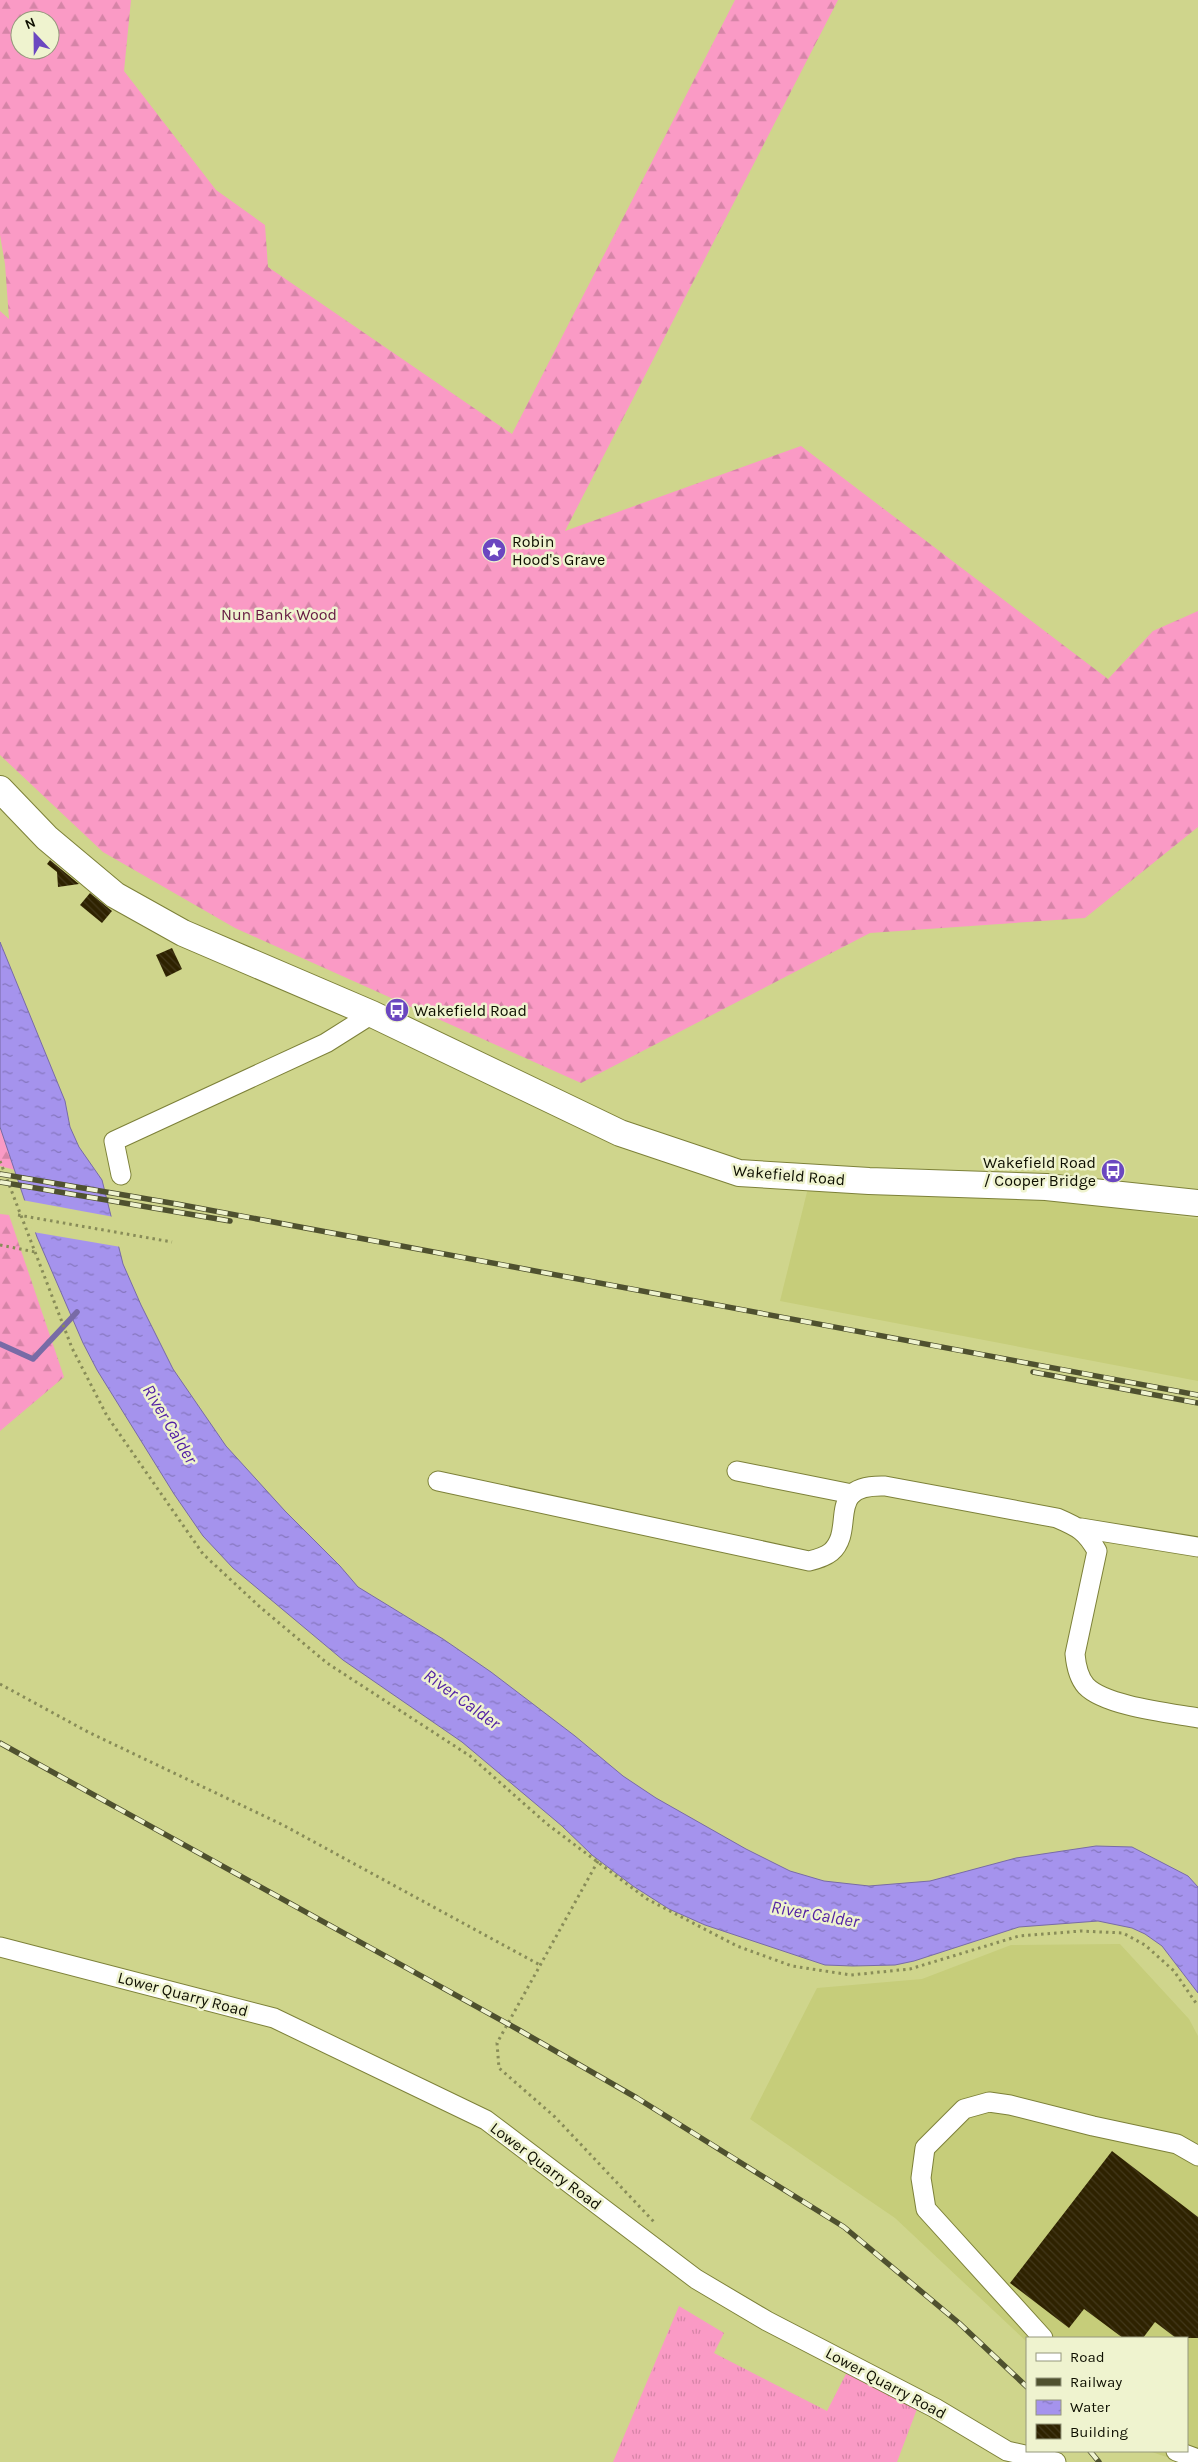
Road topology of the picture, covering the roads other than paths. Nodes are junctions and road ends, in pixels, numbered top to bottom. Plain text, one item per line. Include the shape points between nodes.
1 (0, 789) edge
2 (372, 1014) junction
3 (121, 1175) dead end
4 (1198, 1203) edge
5 (737, 1471) dead end
6 (438, 1481) dead end
7 (852, 1494) junction
8 (1080, 1528) junction
9 (1198, 1547) edge
10 (1198, 1718) edge
11 (0, 1947) edge
12 (1198, 2156) edge
13 (1042, 2337) edge
14 (1178, 2452) edge
15 (1005, 2456) edge
16 (1198, 2460) edge
17 (1056, 2462) edge

1 - 2 highway, Wakefield Road via 47,838 115,895 183,933
2 - 3 street via 326,1043 114,1141
2 - 4 highway, Wakefield Road via 620,1133 739,1173 1046,1187
5 - 7 street
6 - 7 street via 809,1561 832,1551 838,1541 847,1498
7 - 8 street via 872,1485 885,1486 1058,1518
8 - 9 street
8 - 10 street via 1097,1551 1075,1654 1077,1670 1086,1686 1112,1700
11 - 15 street, Lower Quarry Road via 274,2018 486,2120 696,2279 767,2321 935,2408
12 - 13 street via 1177,2144 1010,2104 989,2102 964,2109 925,2148 920,2178 926,2209
14 - 16 street
15 - 17 street, Lower Quarry Road

